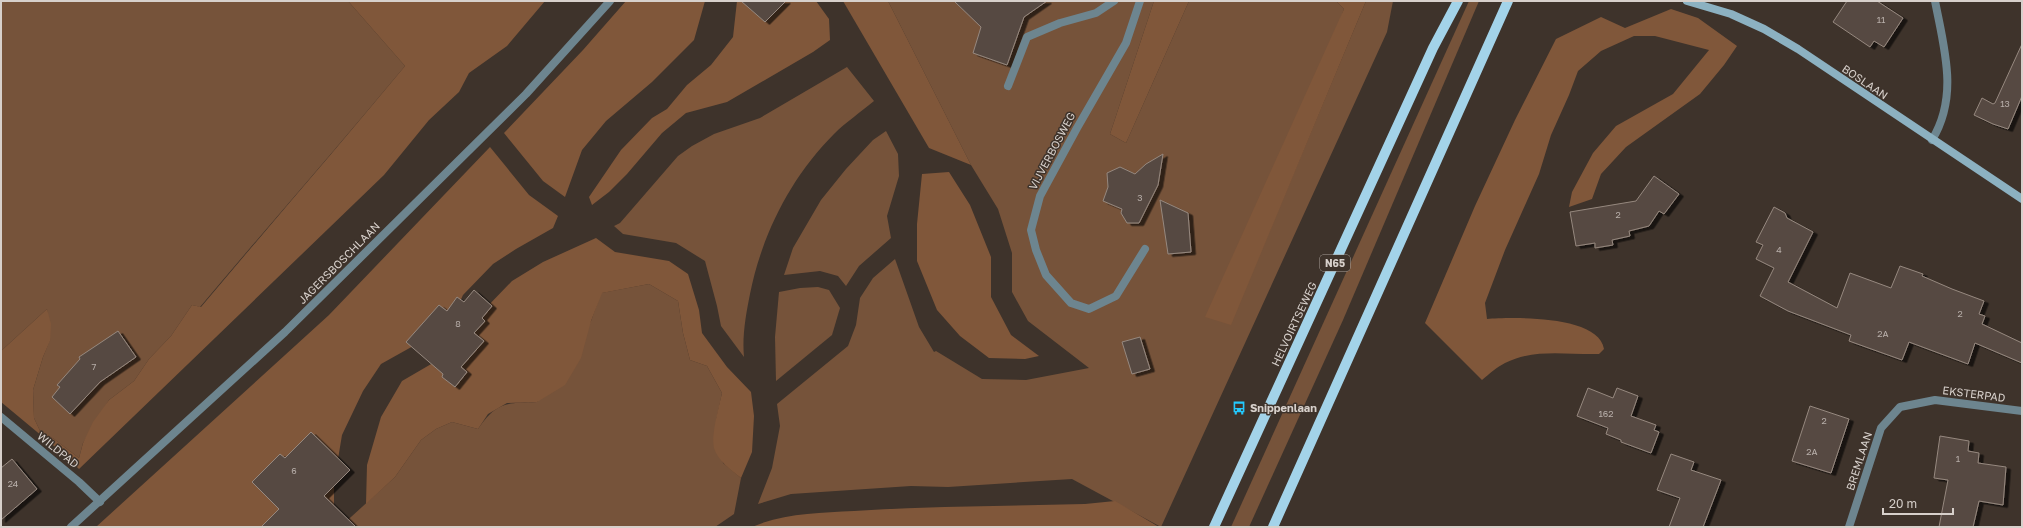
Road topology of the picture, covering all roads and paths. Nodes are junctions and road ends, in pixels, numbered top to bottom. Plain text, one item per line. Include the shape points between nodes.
1 (610, 1) edge
2 (1114, 1) edge
3 (1140, 1) edge
4 (1458, 1) edge
5 (1508, 1) edge
6 (1687, 1) edge
7 (1935, 1) edge
8 (1008, 86) dead end
9 (1932, 140) junction
10 (2022, 199) edge
11 (1145, 249) dead end
12 (1900, 407) joint
13 (2022, 411) edge
14 (1, 417) edge
15 (100, 502) junction
16 (71, 527) edge
17 (1214, 527) edge
18 (1273, 527) edge
19 (1849, 527) edge

1 - 15 street, JAGERSBOSCHLAAN via 526,94 469,152 285,332
2 - 8 street via 1096,13 1060,23 1027,37
3 - 11 street, VIJVERBOSWEG via 1126,43 1040,196 1031,230 1046,275 1070,303 1088,309 1116,296
4 - 17 main road, HELVOIRTSEWEG / N65 via 1433,48
5 - 18 main road
6 - 9 main road, BOSLAAN via 1731,14 1764,29 1798,49
7 - 9 street via 1948,72 1947,101 1938,130
9 - 10 main road, BOSLAAN
12 - 13 street, EKSTERPAD via 1935,400
12 - 19 street, BREMLAAN via 1881,428
14 - 15 street, WILDPAD
15 - 16 street, JAGERSBOSCHLAAN

